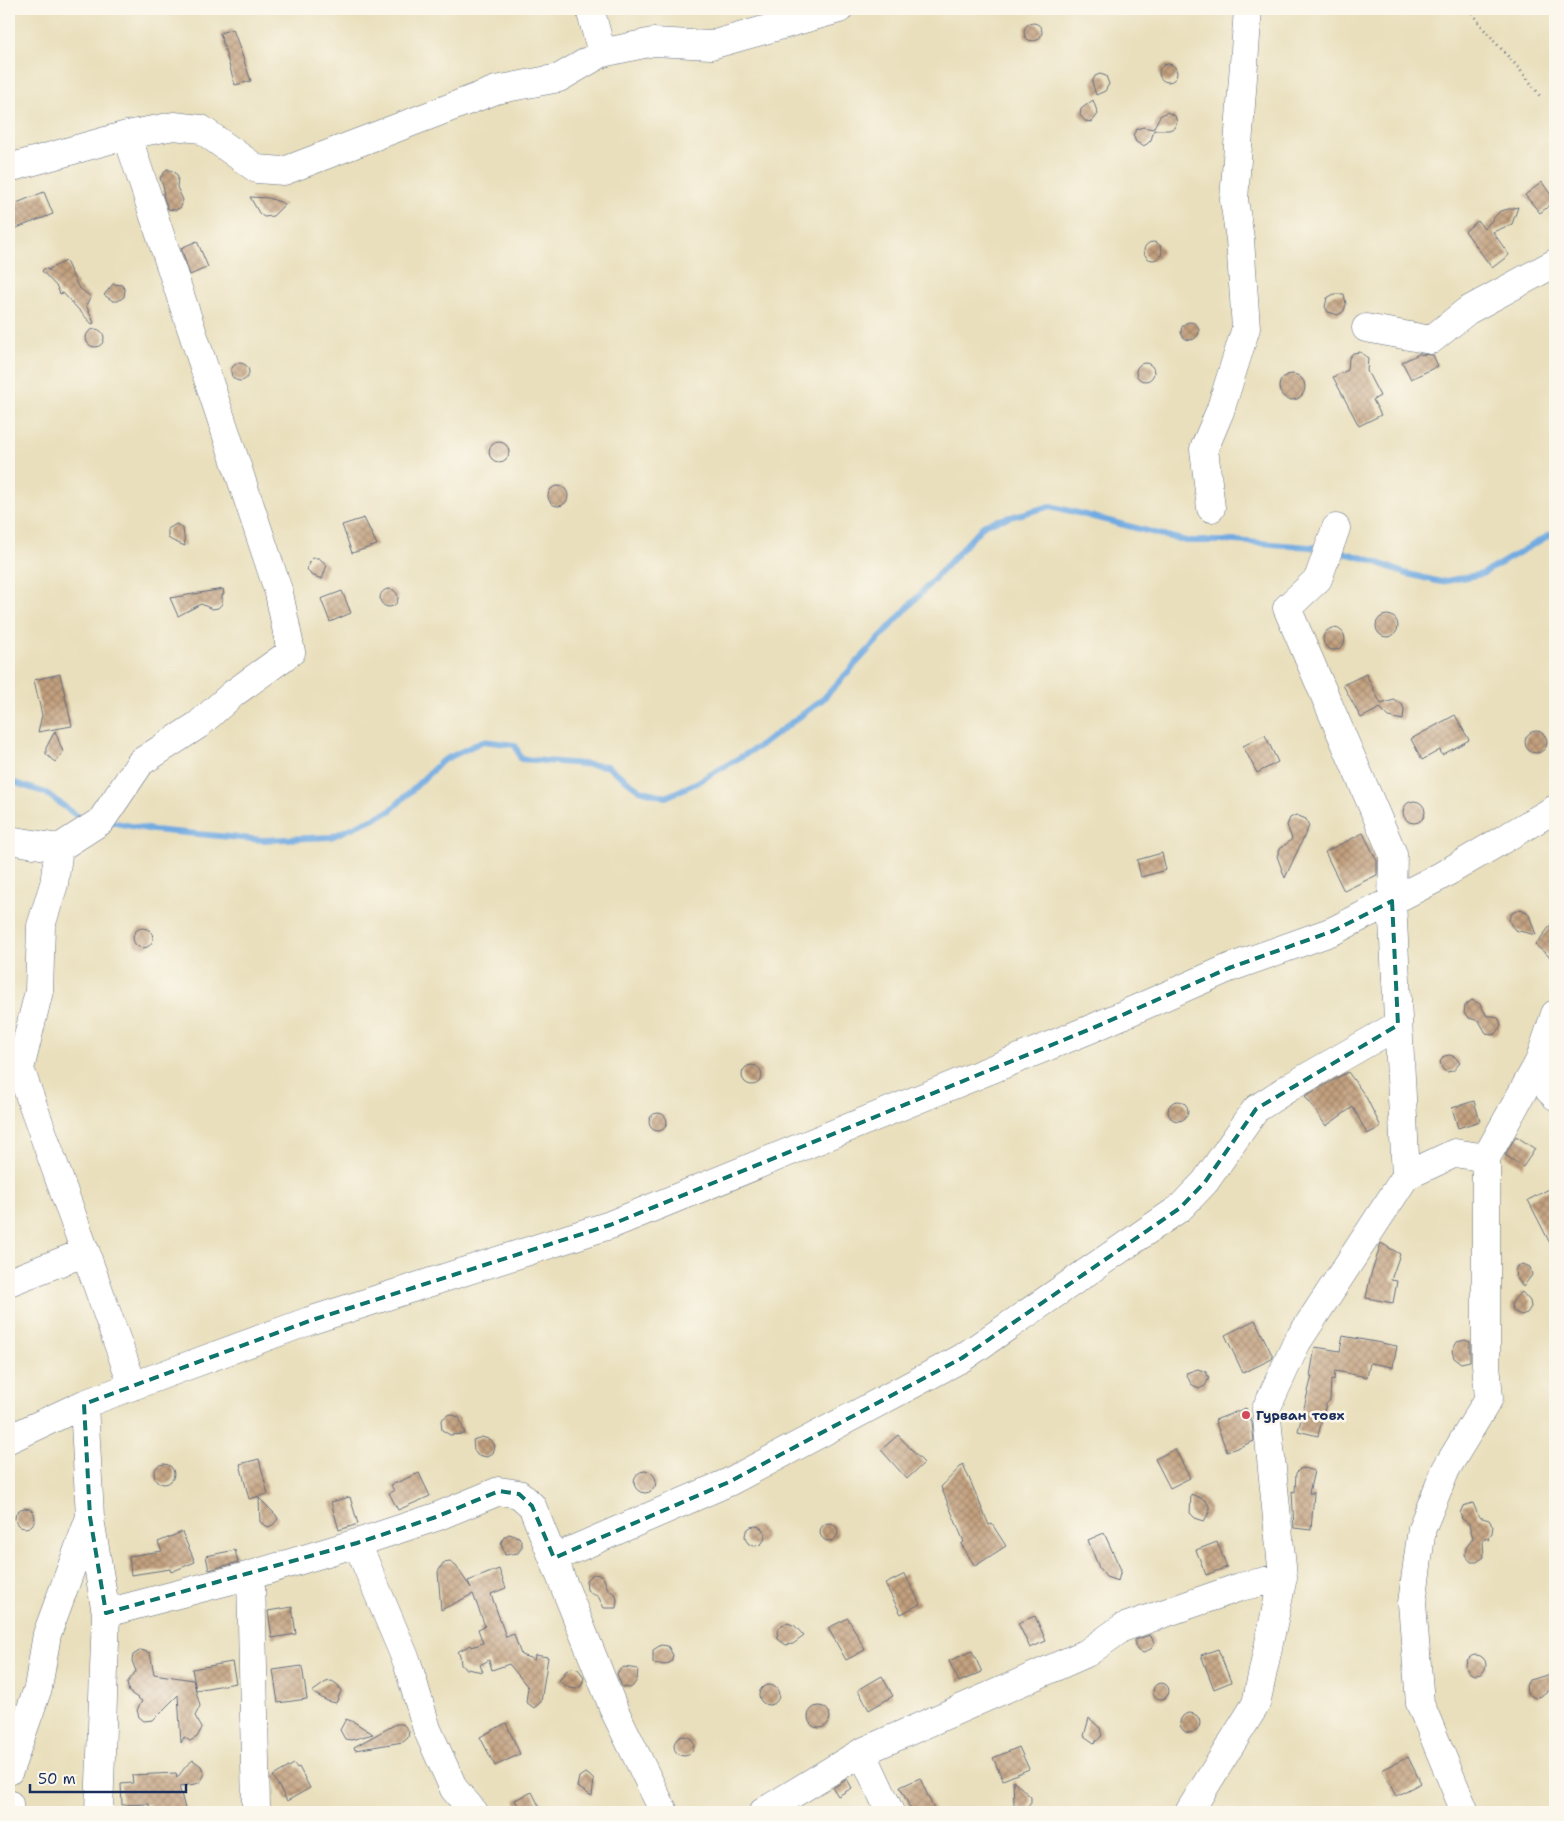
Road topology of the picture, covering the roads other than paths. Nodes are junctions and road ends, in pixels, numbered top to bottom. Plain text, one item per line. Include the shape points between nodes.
1 (590, 9) edge
2 (839, 9) edge
3 (1248, 9) edge
4 (602, 53) junction
5 (127, 136) junction
6 (9, 168) edge
7 (1555, 262) edge
8 (1366, 328) dead end
9 (1211, 508) dead end
10 (1332, 540) dead end
11 (1555, 809) edge
12 (9, 840) edge
13 (59, 848) junction
14 (1392, 901) junction
15 (1555, 1014) edge
16 (1398, 1025) junction
17 (1539, 1062) junction
18 (1555, 1096) edge
19 (1486, 1158) junction
20 (1406, 1176) junction
21 (86, 1252) junction
22 (9, 1282) edge
23 (133, 1386) junction
24 (84, 1404) junction
25 (9, 1439) edge
26 (90, 1517) junction
27 (357, 1543) junction
28 (554, 1558) junction
29 (251, 1575) junction
30 (1283, 1577) junction
31 (106, 1613) junction
32 (862, 1752) junction
33 (9, 1770) edge
34 (9, 1804) edge
35 (10, 1812) edge
36 (99, 1812) edge
37 (258, 1812) edge
38 (474, 1812) edge
39 (664, 1812) edge
40 (763, 1812) edge
41 (890, 1812) edge
42 (1189, 1812) edge
43 (1465, 1812) edge

1 - 4 street
2 - 4 street via 711,45 653,42
3 - 9 street via 1234,200 1246,328 1220,411 1204,449
4 - 5 street via 559,78 496,90 284,171 257,170 202,128 174,126
5 - 6 street
5 - 13 street via 278,593 292,652 234,693 198,725 141,762 100,821
7 - 8 street via 1468,311 1431,340
10 - 14 street via 1318,579 1287,608 1393,854
11 - 14 street
12 - 13 street
13 - 21 street via 54,884 41,926 39,991 20,1069
14 - 16 street
14 - 23 street via 1333,931 1229,968 1093,1028 610,1225 309,1321
15 - 17 street
16 - 20 street
16 - 28 street via 1256,1109 1205,1182 1180,1208 962,1358 729,1482
17 - 18 street
17 - 19 street
19 - 20 street via 1455,1153
19 - 43 street via 1486,1364 1489,1398 1446,1469 1422,1528 1412,1603 1420,1703
20 - 30 street via 1297,1342 1266,1409
21 - 22 street
21 - 23 street
23 - 24 street
24 - 25 street
24 - 26 street
26 - 31 street
26 - 33 street via 47,1634 38,1688
27 - 28 street via 436,1517 498,1491 519,1494 532,1506
27 - 29 street
27 - 38 street via 407,1662 427,1729 454,1789
28 - 39 street via 615,1712
29 - 31 street
29 - 37 street
30 - 32 street via 1240,1587 1122,1628 1087,1653
30 - 42 street via 1256,1704
31 - 36 street
32 - 40 street
32 - 41 street
34 - 35 street

